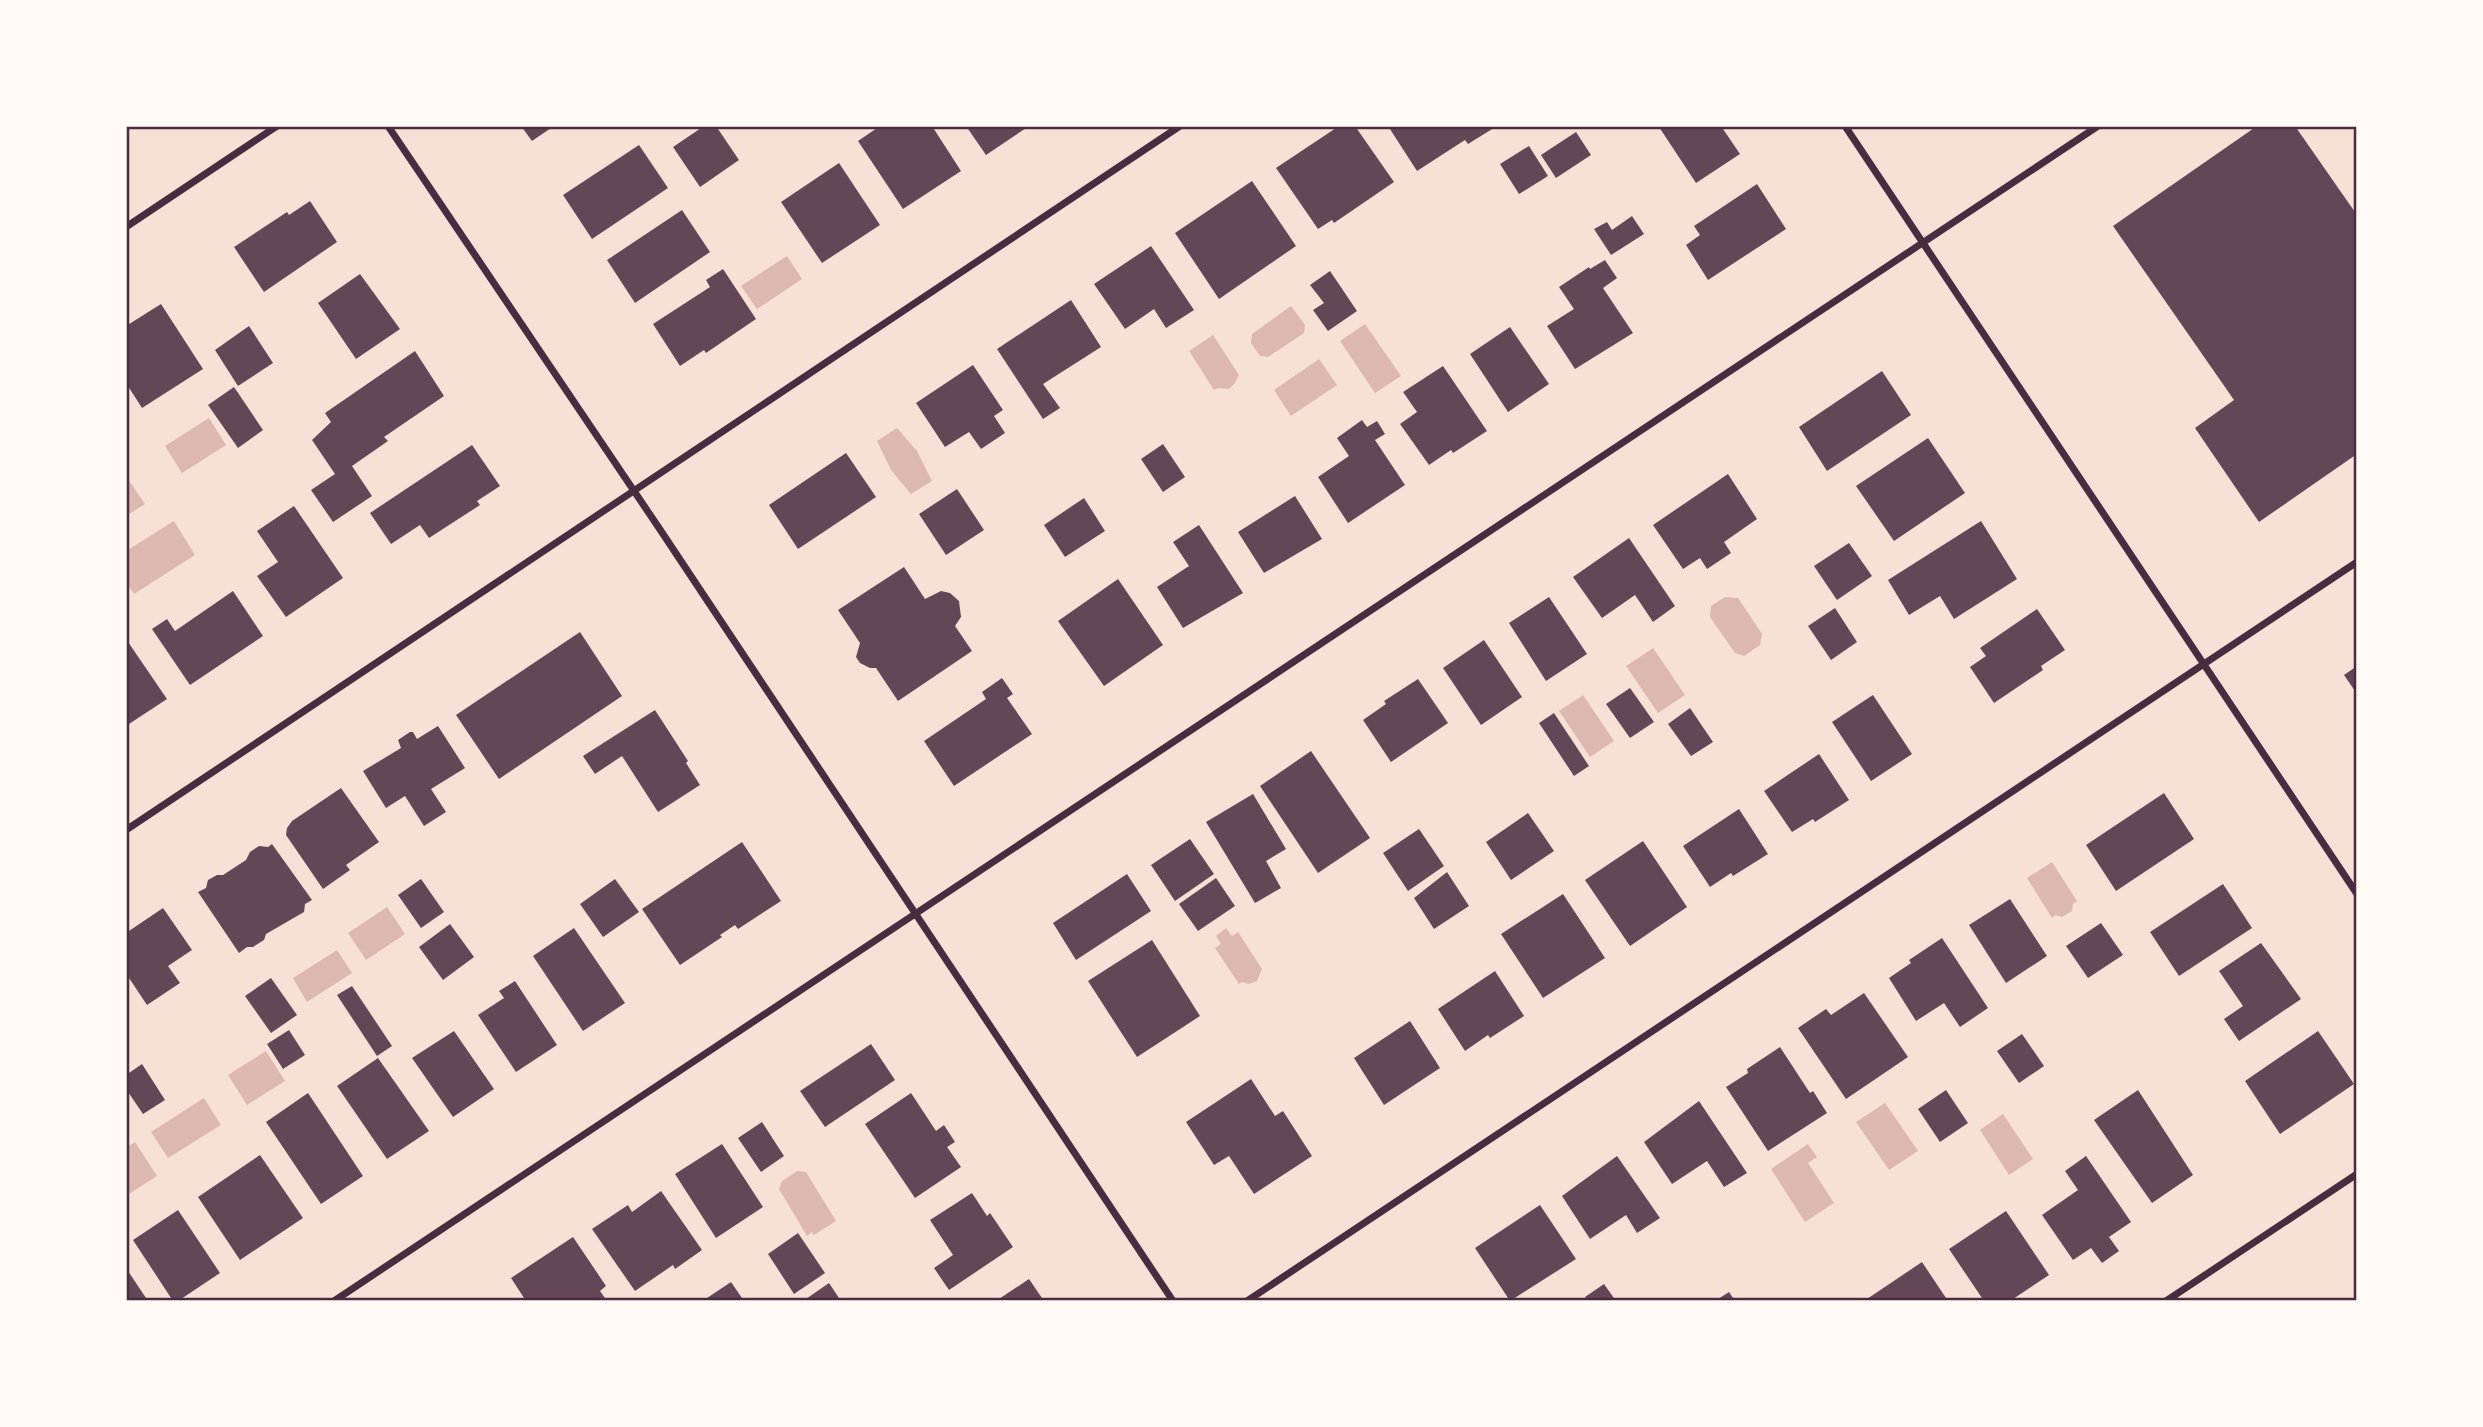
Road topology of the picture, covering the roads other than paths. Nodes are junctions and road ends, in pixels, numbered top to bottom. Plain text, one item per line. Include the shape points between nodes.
1 (277, 126) edge
2 (388, 126) edge
3 (1181, 126) edge
4 (1845, 126) edge
5 (2098, 126) edge
6 (126, 227) edge
7 (1923, 243) junction
8 (633, 490) junction
9 (2357, 562) edge
10 (2204, 664) junction
11 (126, 830) edge
12 (2357, 894) edge
13 (915, 913) junction
14 (2357, 1174) edge
15 (334, 1301) edge
16 (1172, 1301) edge
17 (1247, 1301) edge
18 (2166, 1301) edge

1 - 6 street
2 - 8 street
3 - 8 street
4 - 7 street
5 - 7 street
7 - 10 street
7 - 13 street
8 - 11 street
8 - 13 street
9 - 10 street
10 - 12 street
10 - 17 street
13 - 15 street
13 - 16 street
14 - 18 street

